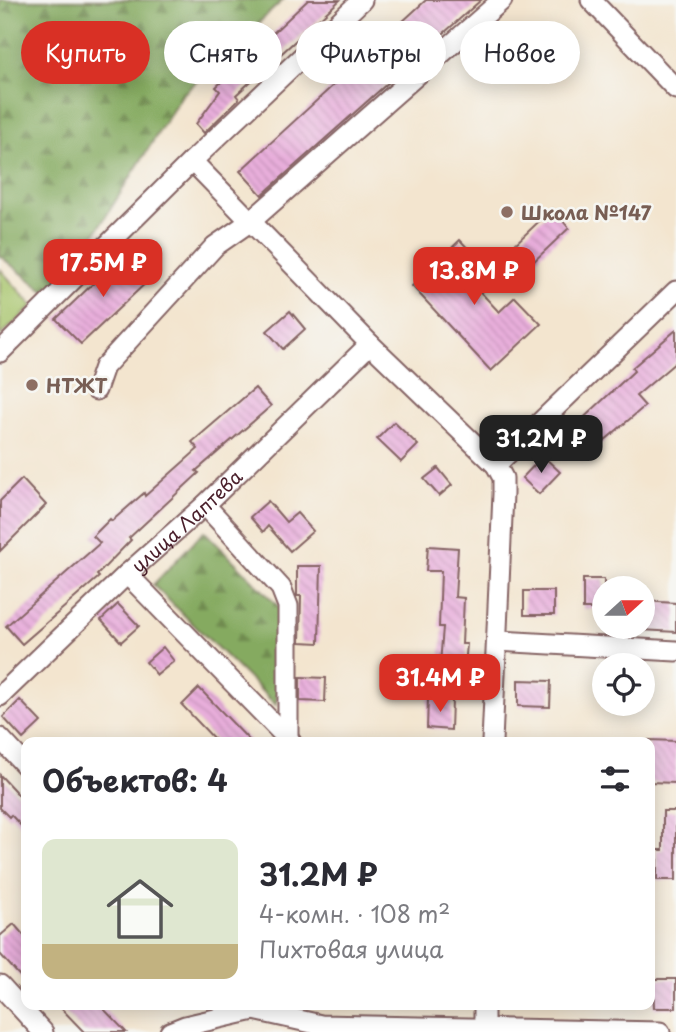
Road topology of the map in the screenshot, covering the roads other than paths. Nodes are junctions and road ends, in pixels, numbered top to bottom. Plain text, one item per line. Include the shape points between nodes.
1 (362, 0) edge
2 (502, 0) edge
3 (591, 0) edge
4 (676, 89) edge
5 (192, 161) junction
6 (251, 221) junction
7 (676, 291) edge
8 (370, 344) junction
9 (0, 352) edge
10 (96, 390) dead end
11 (496, 465) junction
12 (205, 505) junction
13 (127, 574) junction
14 (498, 641) junction
15 (676, 651) edge
16 (0, 696) edge
17 (286, 737) edge
18 (289, 737) edge
19 (492, 737) edge
20 (0, 738) edge
21 (21, 761) edge
22 (0, 985) edge
23 (21, 1008) edge
24 (23, 1010) edge
25 (241, 1010) edge
26 (261, 1010) edge
27 (484, 1010) edge
28 (321, 1028) edge
29 (484, 1030) edge
30 (43, 1032) edge
31 (170, 1032) edge
32 (660, 1032) edge

1 - 5 street
2 - 6 street
3 - 4 street
5 - 6 street
5 - 9 street
6 - 8 street
6 - 10 street via 215,246 104,367
7 - 11 street
8 - 11 street
8 - 12 street, улица Лаптева
11 - 14 street via 503,494
12 - 13 street, улица Лаптева
12 - 18 street via 281,588 288,607
13 - 16 street, улица Лаптева
13 - 17 street
14 - 15 street
14 - 19 street
20 - 21 street
22 - 23 street
24 - 30 street
25 - 31 street
26 - 28 street
27 - 29 street
28 - 29 street
29 - 32 street

